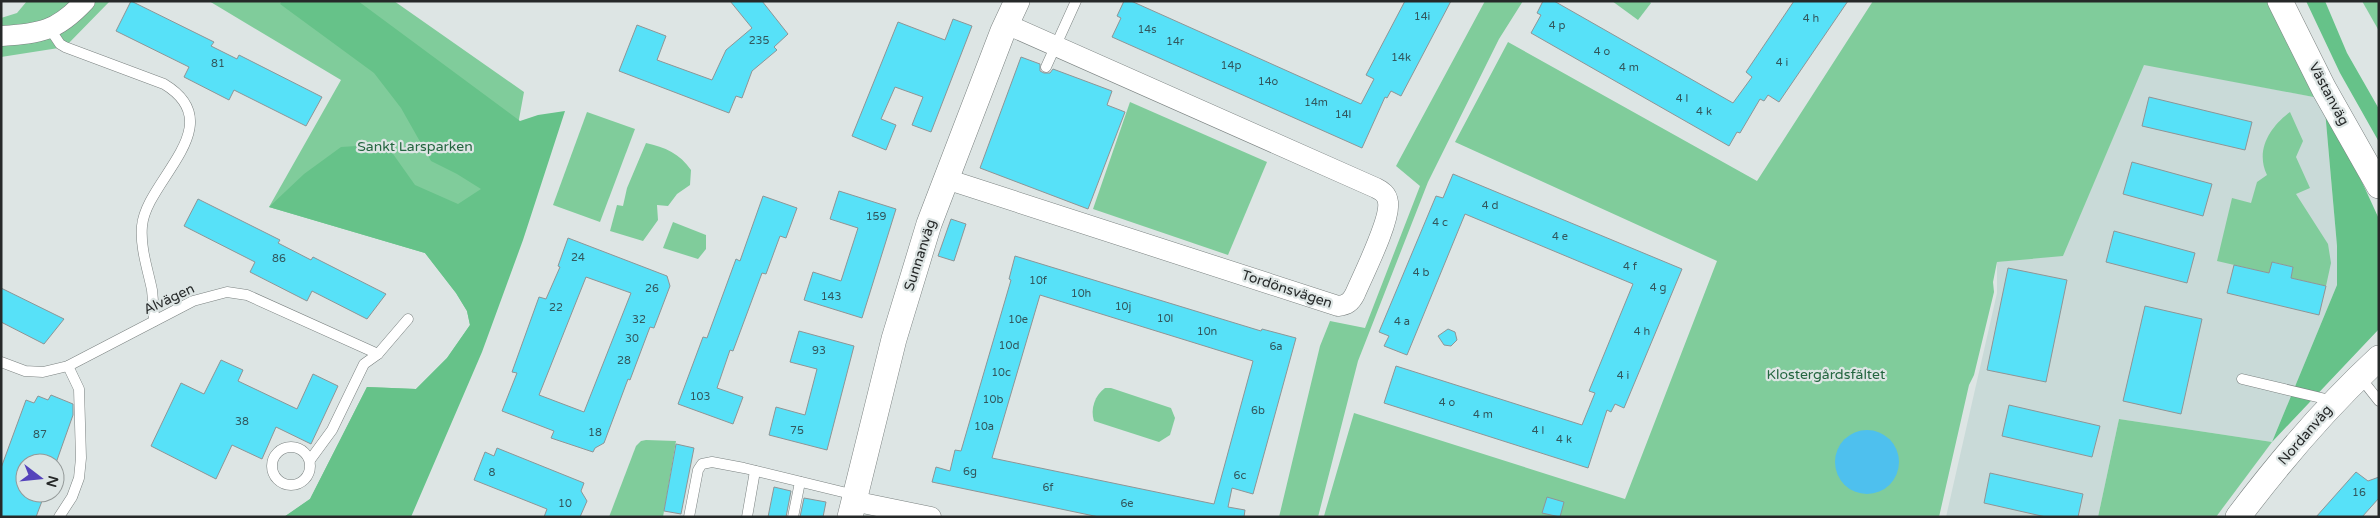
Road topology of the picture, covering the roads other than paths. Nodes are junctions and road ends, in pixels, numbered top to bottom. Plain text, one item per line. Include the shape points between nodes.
1 (85, 1) edge
2 (1017, 1) edge
3 (1076, 1) edge
4 (2280, 1) edge
5 (1006, 24) junction
6 (50, 29) junction
7 (1, 36) edge
8 (1054, 47) junction
9 (1046, 66) dead end
10 (946, 180) junction
11 (2379, 186) edge
12 (408, 318) dead end
13 (154, 321) junction
14 (378, 354) junction
15 (2379, 358) edge
16 (1, 362) edge
17 (68, 366) junction
18 (2360, 376) junction
19 (2242, 379) dead end
20 (2379, 400) edge
21 (2334, 401) junction
22 (310, 460) dead end
23 (755, 471) junction
24 (800, 482) junction
25 (853, 504) edge
26 (59, 517) edge
27 (689, 517) edge
28 (747, 517) edge
29 (793, 517) edge
30 (931, 517) edge
31 (2238, 517) edge

1 - 6 street
2 - 5 street, Sunnanväg
3 - 8 lane
4 - 11 street, Västanväg via 2324,89
5 - 8 street, Tordönsvägen
5 - 10 street, Sunnanväg
6 - 7 street via 36,34
6 - 13 lane via 65,47 164,84 176,91 186,103 190,120 184,149 146,208 142,226
8 - 9 lane
8 - 10 street, Tordönsvägen via 1384,192 1388,203 1387,215 1351,301 1345,305 1330,303
10 - 25 street, Sunnanväg via 894,339
12 - 14 lane
13 - 14 lane, Alvägen via 193,301 228,292 247,295
13 - 17 lane, Alvägen
14 - 22 lane via 364,364 332,430
15 - 18 street, Nordanväg
16 - 17 lane, Alvägen via 25,371 43,372
17 - 26 lane via 79,389 81,458 79,478 72,497
18 - 20 lane
18 - 21 street, Nordanväg
19 - 21 lane
21 - 31 street, Nordanväg
23 - 24 lane
23 - 27 lane via 712,462 702,464
23 - 28 lane
24 - 25 lane
24 - 29 lane
25 - 30 street

